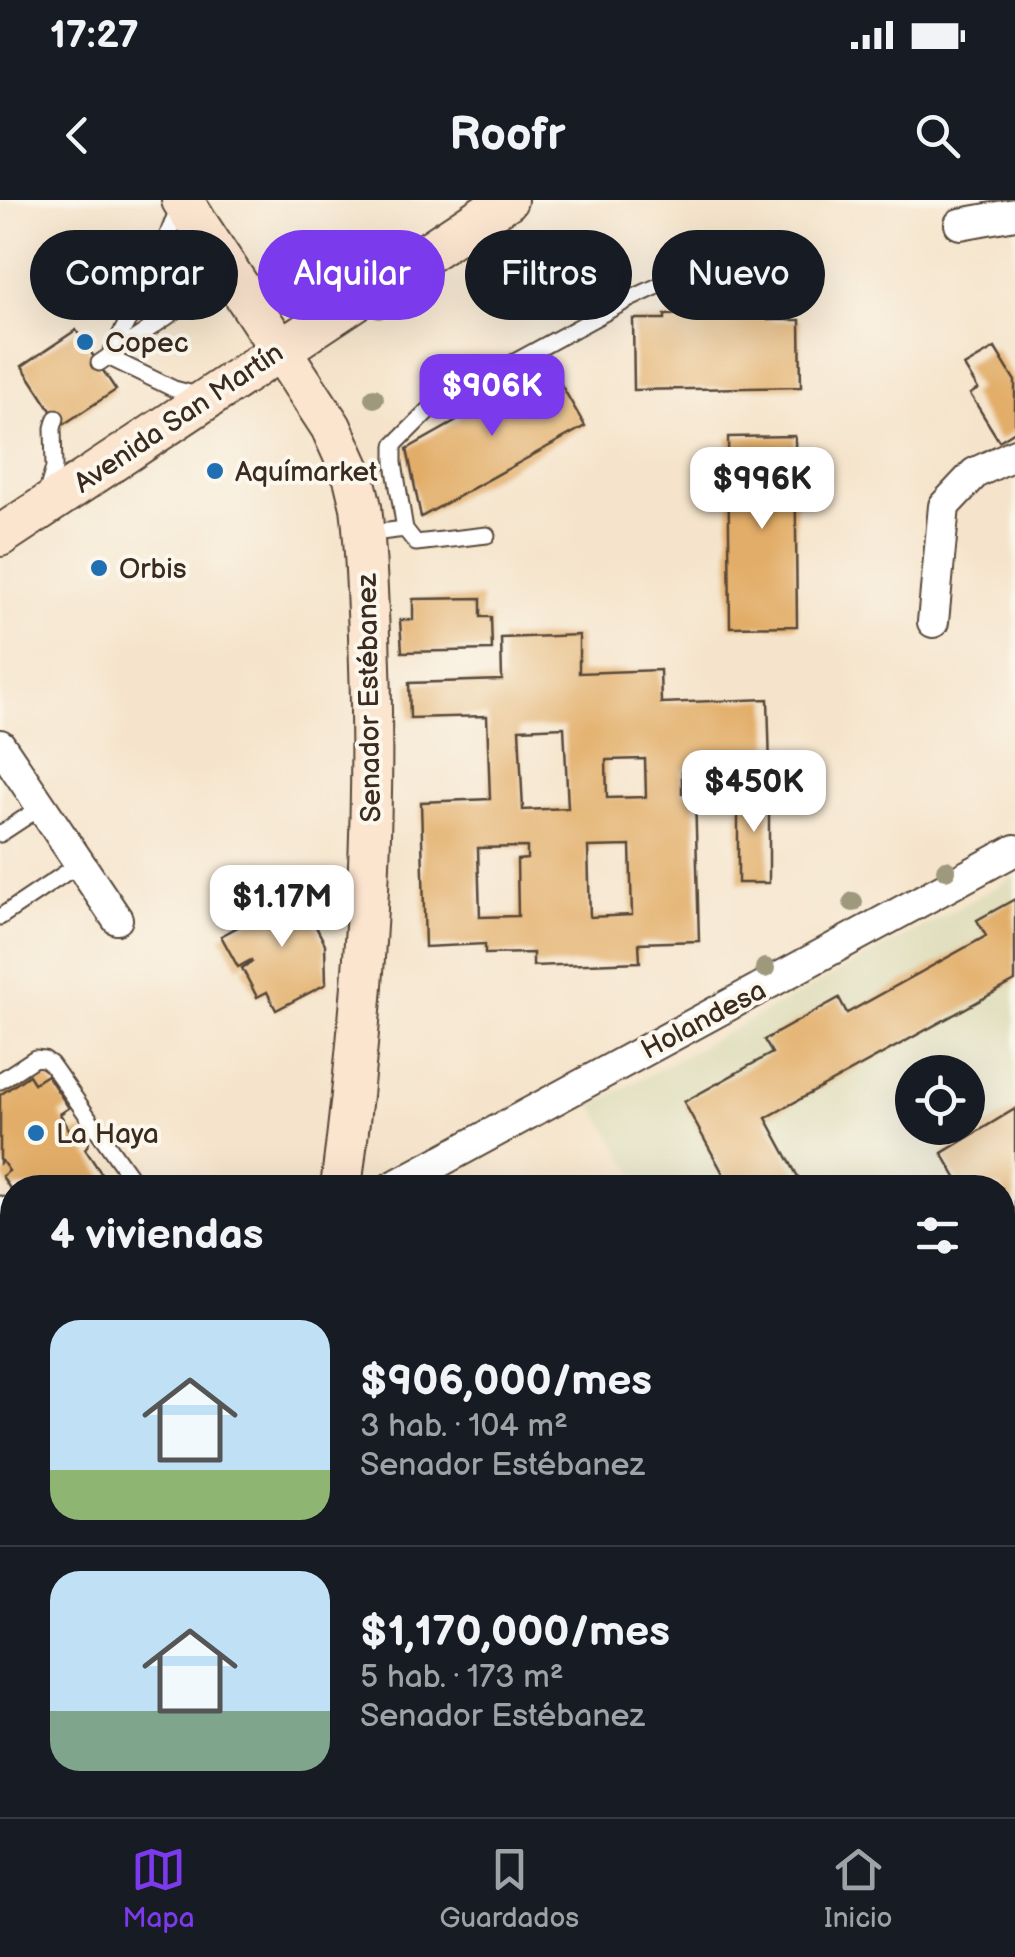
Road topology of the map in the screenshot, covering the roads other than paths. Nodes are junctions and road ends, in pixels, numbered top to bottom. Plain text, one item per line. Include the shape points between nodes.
1 (182, 200) edge
2 (506, 200) edge
3 (1015, 214) edge
4 (960, 224) dead end
5 (170, 230) edge
6 (652, 289) edge
7 (249, 300) junction
8 (127, 320) edge
9 (280, 348) junction
10 (104, 360) junction
11 (208, 397) junction
12 (56, 418) dead end
13 (1015, 454) edge
14 (41, 508) junction
15 (405, 529) junction
16 (364, 534) junction
17 (0, 536) edge
18 (487, 536) dead end
19 (933, 622) dead end
20 (0, 746) edge
21 (41, 807) junction
22 (0, 834) edge
23 (1015, 850) edge
24 (79, 864) junction
25 (0, 917) edge
26 (117, 919) dead end
27 (0, 1080) edge
28 (129, 1175) edge
29 (343, 1175) edge
30 (415, 1175) edge

1 - 5 lane
1 - 7 main road, Senador Estébanez
2 - 9 main road, Avenida San Martín
3 - 4 street
6 - 15 lane via 432,407 394,445
7 - 9 main road, Senador Estébanez
7 - 10 lane via 222,291 198,296
8 - 10 lane
9 - 11 main road, Avenida San Martín
9 - 16 main road, Senador Estébanez via 343,450
10 - 11 lane
11 - 14 main road, Avenida San Martín
12 - 14 lane via 54,468
13 - 19 street via 974,473 944,506
14 - 17 main road, Avenida San Martín
15 - 16 lane
15 - 18 lane via 416,543
16 - 29 main road, Senador Estébanez via 370,888
20 - 21 street
21 - 22 lane
21 - 24 street
23 - 30 street, Holandesa
24 - 25 lane
24 - 26 street
27 - 28 lane via 35,1058 51,1064

